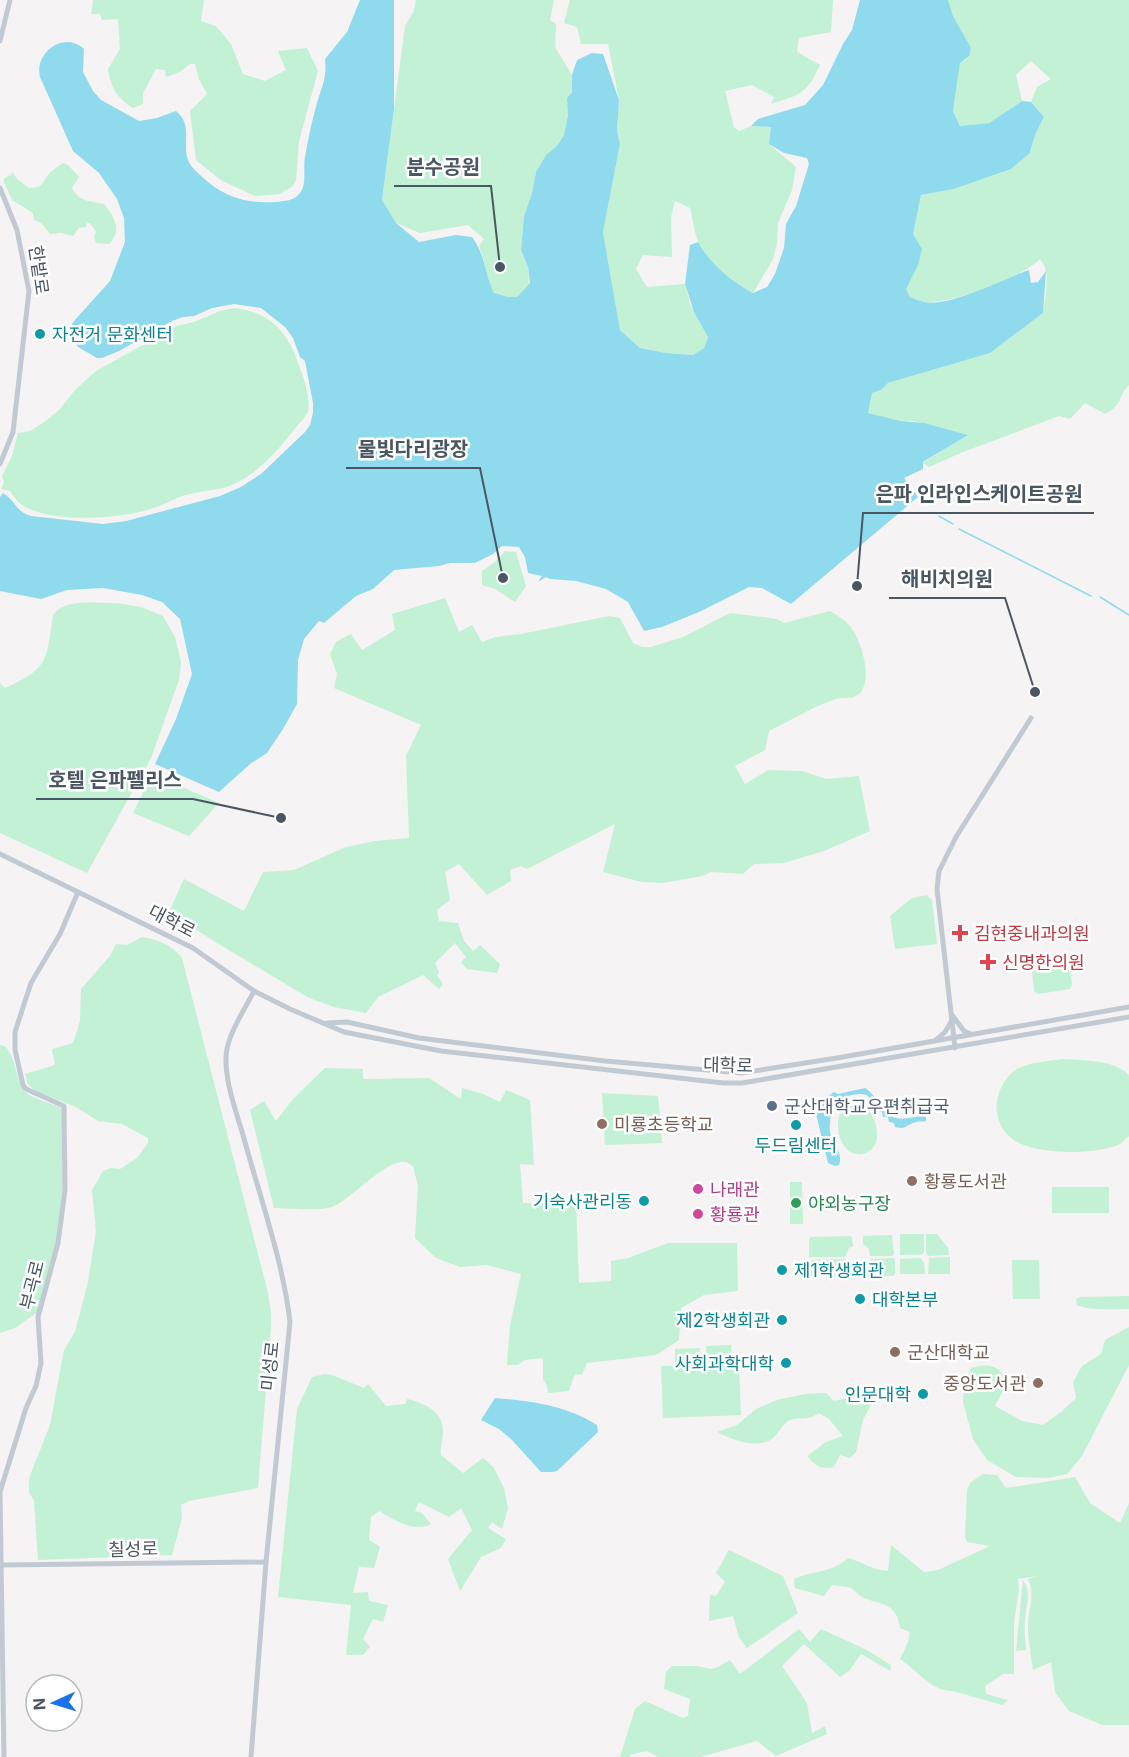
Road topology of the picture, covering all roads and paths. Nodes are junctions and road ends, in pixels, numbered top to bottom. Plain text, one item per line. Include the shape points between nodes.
1 (10, 0) edge
2 (0, 41) edge
3 (0, 188) edge
4 (0, 464) edge
5 (1031, 718) dead end
6 (0, 854) edge
7 (78, 891) junction
8 (254, 991) junction
9 (1129, 1007) edge
10 (1129, 1017) edge
11 (952, 1018) junction
12 (325, 1023) junction
13 (973, 1034) junction
14 (954, 1037) junction
15 (934, 1041) junction
16 (955, 1048) junction
17 (266, 1562) junction
18 (1, 1565) edge
19 (4, 1757) edge
20 (251, 1757) edge

1 - 2 street
3 - 4 street, 한밭로 via 17,230 29,291 13,432
5 - 11 street via 939,871 937,889
6 - 7 street, 대학로
7 - 8 street, 대학로 via 193,948
7 - 18 street, 부곡로 via 60,934 31,984 15,1032 22,1084 64,1106 66,1170 58,1243 38,1317 41,1363 0,1492
8 - 12 street, 대학로
8 - 17 street, 미성로 via 230,1039 226,1063 290,1322
9 - 13 street, 대학로
10 - 16 street, 대학로
11 - 13 street via 964,1031
11 - 14 street
11 - 15 street via 945,1032
12 - 15 street, 대학로 via 347,1022 419,1038 727,1073
12 - 16 street, 대학로 via 344,1032 409,1046 723,1083 762,1081
13 - 14 street, 대학로
14 - 15 street, 대학로
14 - 16 street
17 - 18 street, 칠성로
17 - 20 street, 미성로
18 - 19 street, 부곡로

